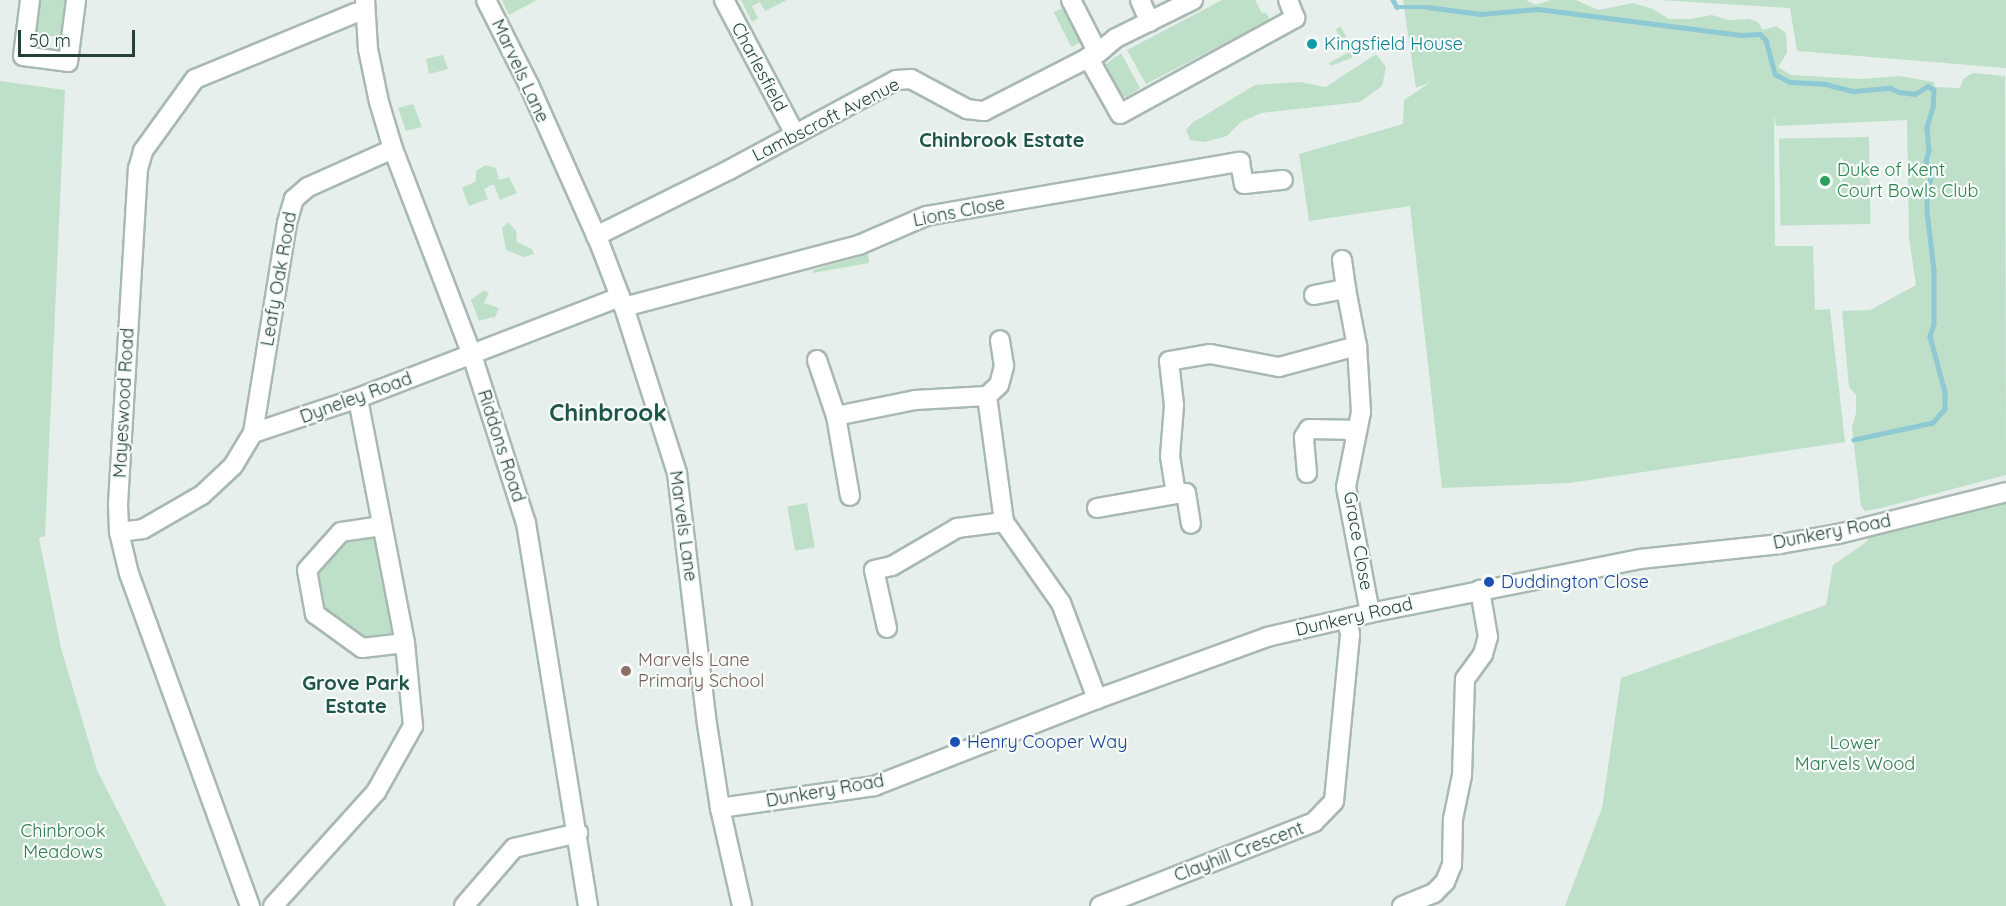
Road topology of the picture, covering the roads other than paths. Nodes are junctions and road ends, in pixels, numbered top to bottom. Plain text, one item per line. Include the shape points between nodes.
1 (30, 0) edge
2 (76, 0) edge
3 (486, 0) edge
4 (724, 0) edge
5 (1071, 0) edge
6 (1140, 0) edge
7 (1193, 0) edge
8 (1288, 0) edge
9 (365, 6) edge
10 (1150, 22) junction
11 (1093, 55) junction
12 (795, 134) junction
13 (393, 149) junction
14 (1283, 180) dead end
15 (596, 236) junction
16 (1342, 260) dead end
17 (1346, 289) junction
18 (1314, 294) dead end
19 (622, 302) junction
20 (1000, 340) dead end
21 (1357, 346) junction
22 (472, 355) junction
23 (817, 360) dead end
24 (987, 396) junction
25 (358, 398) junction
26 (837, 416) junction
27 (253, 433) junction
28 (1356, 435) junction
29 (1307, 473) dead end
30 (2006, 492) edge
31 (1186, 493) junction
32 (850, 496) dead end
33 (1097, 508) dead end
34 (1004, 522) junction
35 (1191, 524) dead end
36 (382, 526) junction
37 (119, 532) junction
38 (1480, 591) junction
39 (1370, 613) junction
40 (1347, 620) junction
41 (887, 628) dead end
42 (405, 643) junction
43 (1097, 699) junction
44 (720, 808) junction
45 (578, 833) junction
46 (250, 906) edge
47 (273, 906) edge
48 (464, 906) edge
49 (588, 906) edge
50 (742, 906) edge
51 (1100, 906) edge
52 (1402, 906) edge

1 - 2 street via 23,56 68,62
3 - 15 street, Marvels Lane via 529,85
4 - 12 street, Charlesfield
5 - 11 street
6 - 10 street
7 - 10 street, Lambscroft Avenue
8 - 11 street via 1295,18 1120,114
9 - 13 street, Riddons Road via 378,102
9 - 37 street, Mayeswood Road via 201,75 143,151 134,228
10 - 11 street, Lambscroft Avenue via 1116,38
11 - 12 street, Lambscroft Avenue via 984,111 967,109 911,79 896,80
12 - 15 street, Lambscroft Avenue
13 - 22 street, Riddons Road
13 - 27 street, Leafy Oak Road via 316,183 294,199
14 - 19 street, Lions Close via 1244,184 1240,162 926,216 859,245
15 - 19 street, Marvels Lane
16 - 17 street, Grace Close
17 - 18 street
17 - 21 street, Grace Close
19 - 22 street, Dyneley Road
19 - 44 street, Marvels Lane via 677,472
20 - 24 street via 1004,366 999,385
21 - 28 street, Grace Close via 1361,412
21 - 31 street via 1279,367 1210,354 1168,361 1174,405 1170,456
22 - 25 street, Dyneley Road
22 - 45 street, Riddons Road via 526,523
23 - 26 street
24 - 26 street via 915,400
24 - 34 street
25 - 27 street, Dyneley Road
25 - 36 street
26 - 32 street
27 - 37 street via 233,466 202,495 143,529
28 - 29 street via 1348,430 1309,429 1304,437
28 - 39 street, Grace Close via 1346,487
30 - 38 street, Dunkery Road via 1838,534 1640,559
31 - 33 street
31 - 35 street
34 - 41 street via 957,528 892,566 874,570
34 - 43 street via 1061,603
36 - 42 street
36 - 42 street via 341,532 308,570 315,614 362,648
37 - 46 street, Mayeswood Road via 129,574
38 - 39 street, Dunkery Road
38 - 52 street via 1488,637 1483,654 1465,679 1463,765 1453,819 1452,865 1445,882 1434,893
39 - 40 street, Dunkery Road
40 - 43 street, Dunkery Road via 1267,637
40 - 51 street, Clayhill Crescent via 1350,634 1334,801 1314,822
42 - 47 street via 412,726 376,792
43 - 44 street, Dunkery Road via 874,786
44 - 50 street, Marvels Lane
45 - 48 street via 514,848
45 - 49 street, Riddons Road

